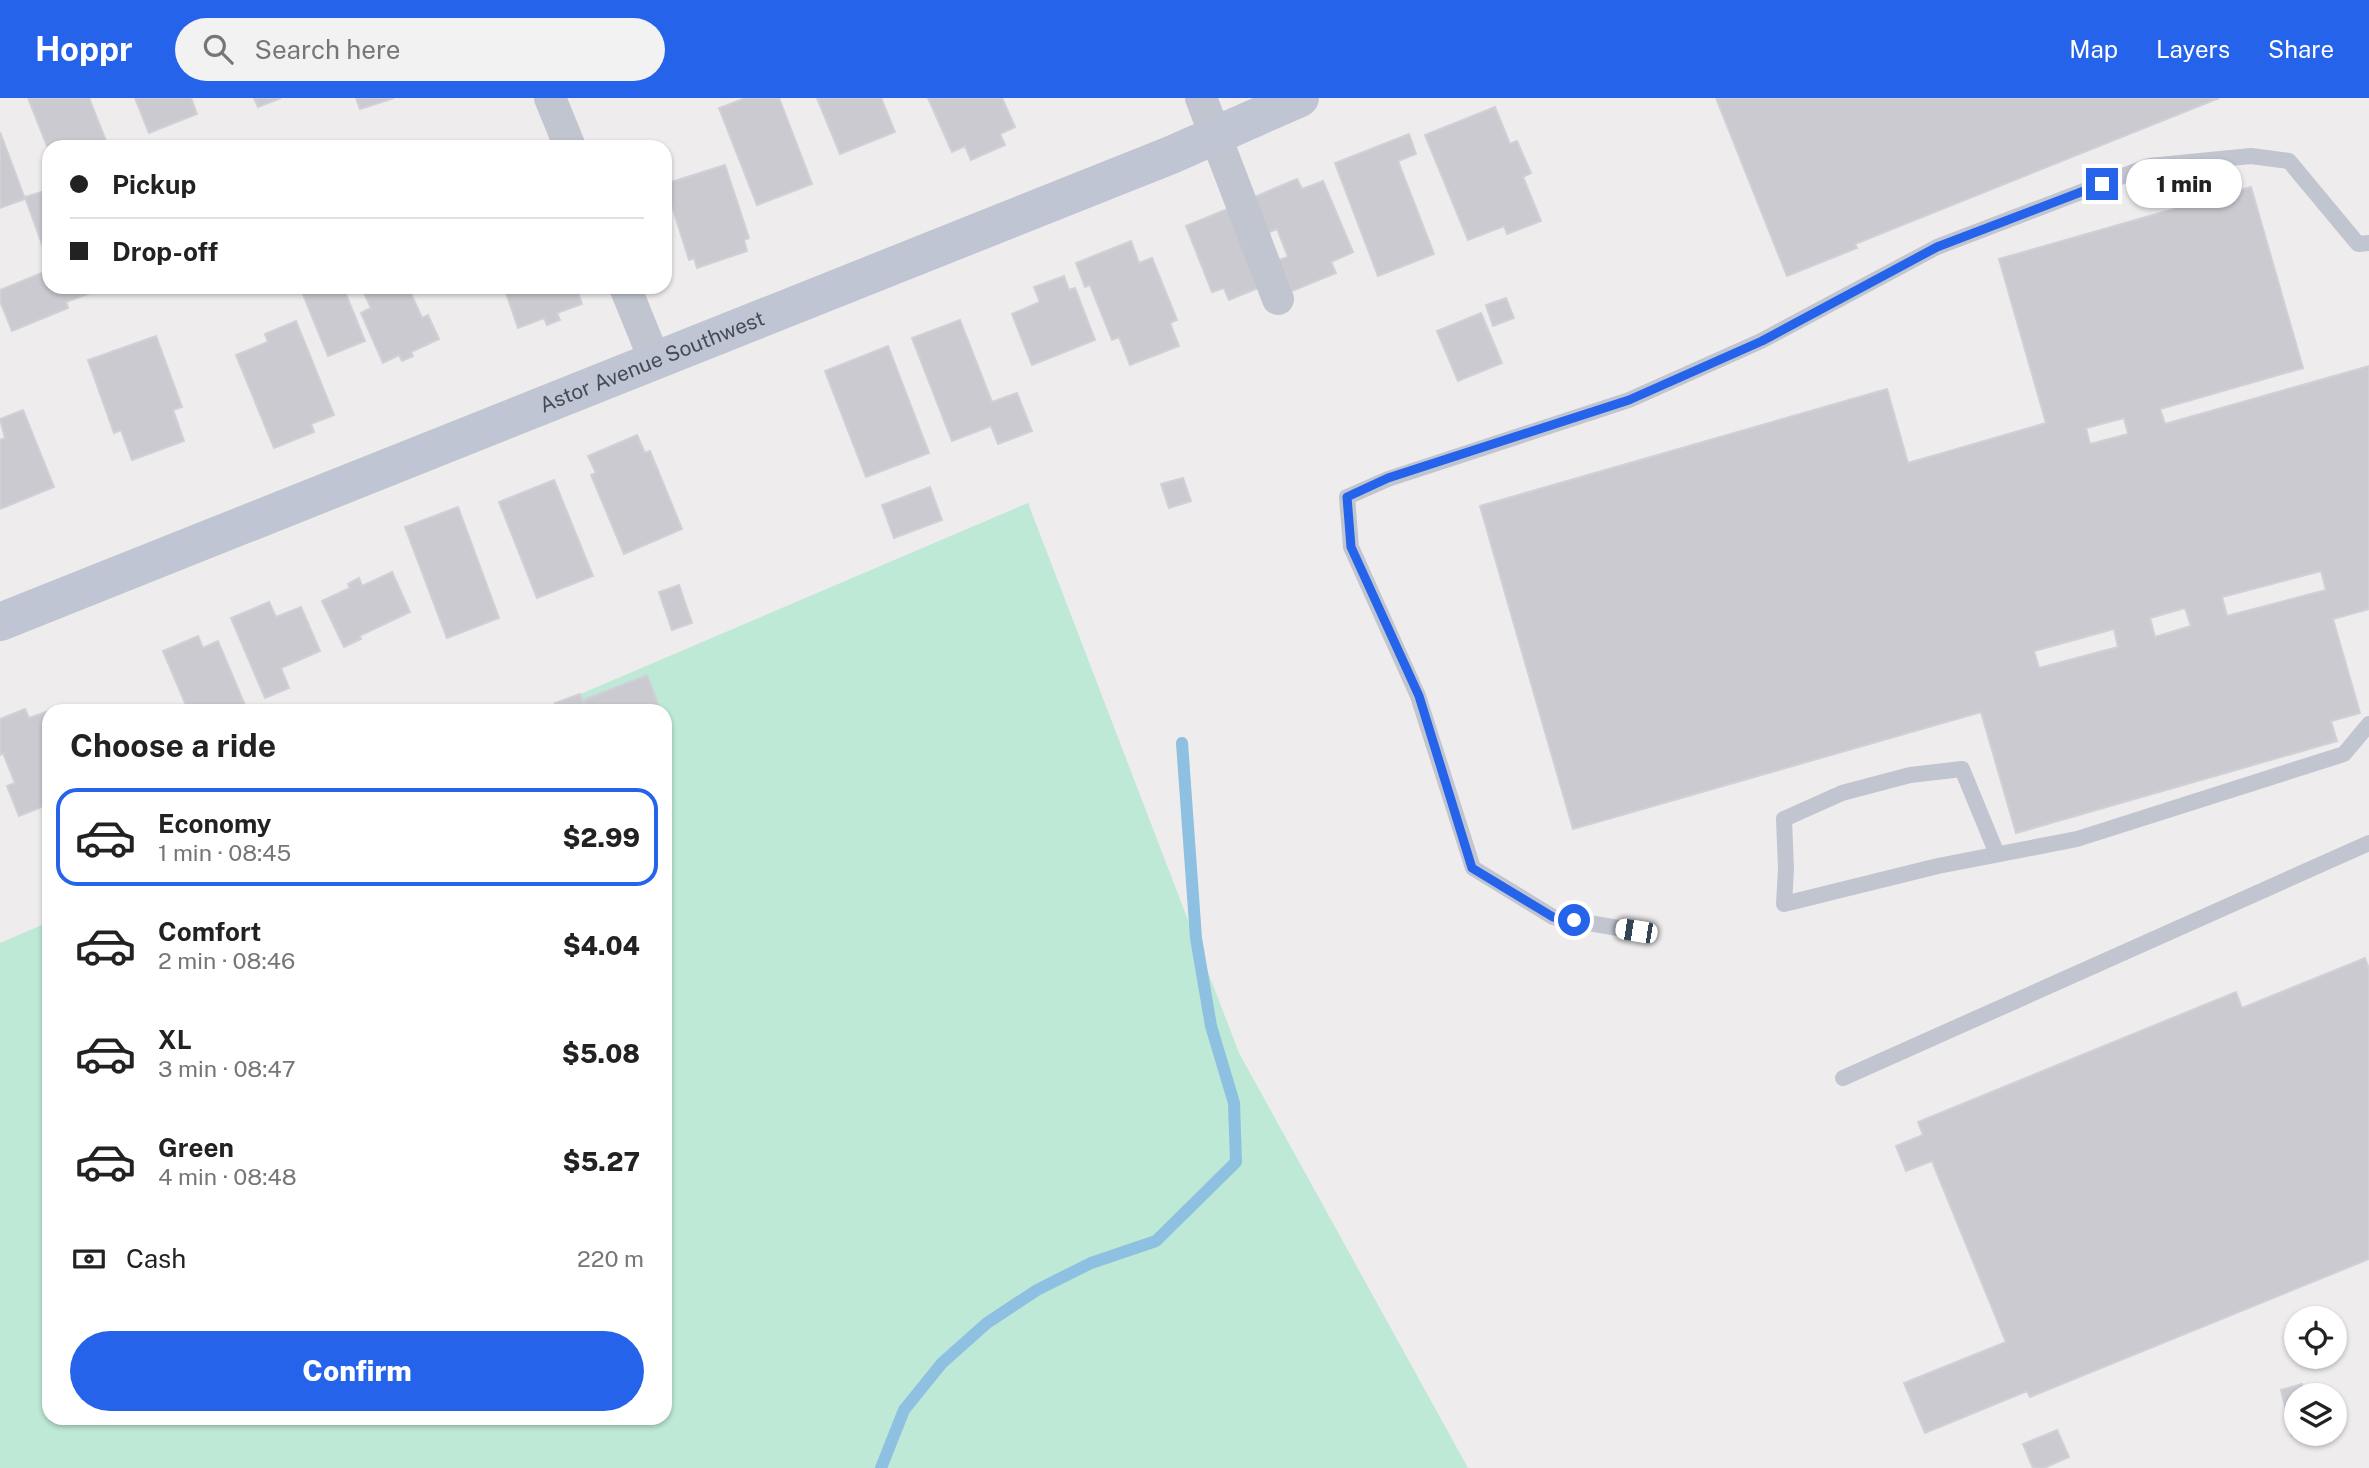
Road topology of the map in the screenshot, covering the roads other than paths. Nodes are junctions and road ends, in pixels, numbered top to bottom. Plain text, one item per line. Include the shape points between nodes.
1 (550, 98) edge
2 (1201, 98) edge
3 (1300, 98) edge
4 (1215, 136) junction
5 (566, 140) edge
6 (2369, 243) edge
7 (628, 294) edge
8 (1278, 299) dead end
9 (655, 361) junction
10 (0, 622) edge
11 (2369, 724) edge
12 (2369, 844) edge
13 (1997, 854) junction
14 (1636, 931) dead end
15 (1843, 1078) dead end

1 - 5 street
2 - 4 street
3 - 4 street, Astor Avenue Southwest
4 - 8 street
4 - 9 street, Astor Avenue Southwest
6 - 14 lane via 2358,244 2289,160 2251,156 2149,166 1937,247 1762,341 1629,400 1388,478 1347,497 1351,547 1419,696 1472,868 1553,917
7 - 9 street
9 - 10 street, Astor Avenue Southwest
11 - 13 lane via 2344,754 2077,839
12 - 15 lane
13 - 13 lane via 1938,866 1784,904 1784,819 1842,793 1910,775 1962,769

